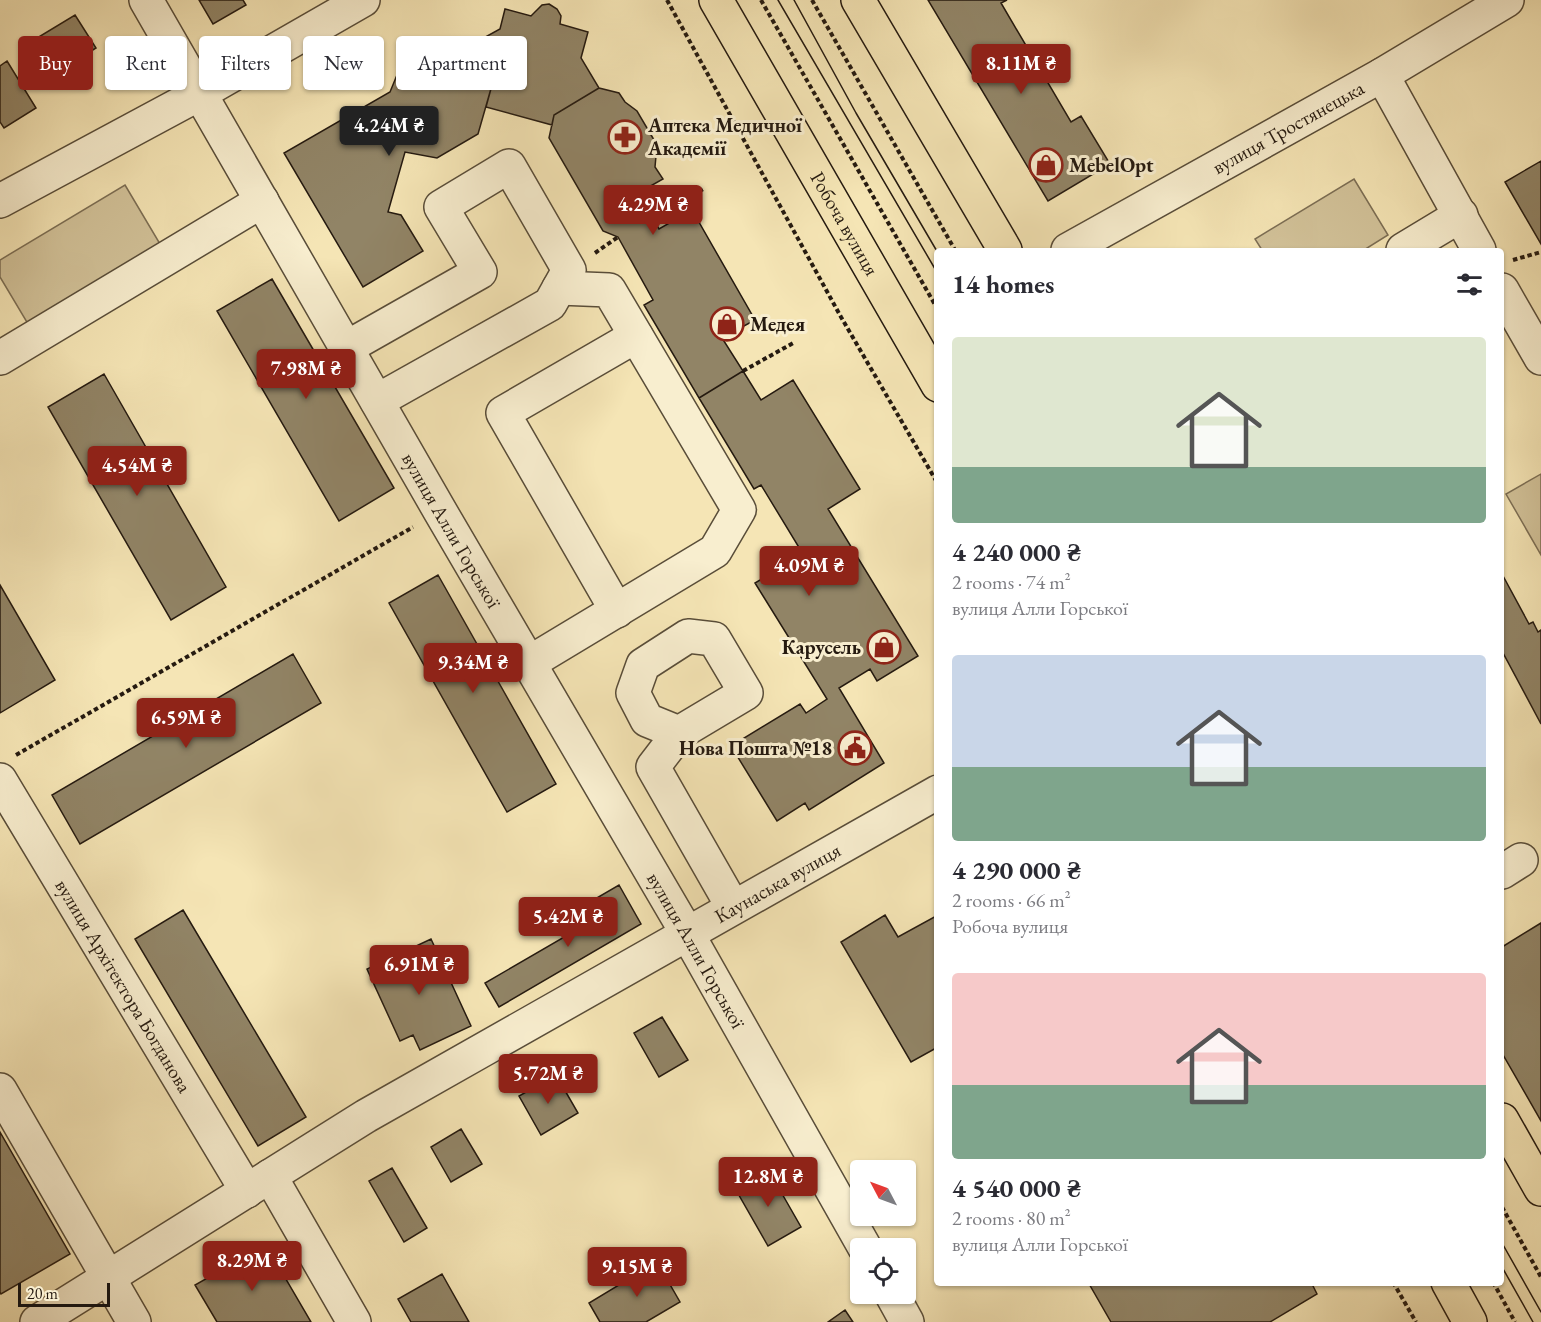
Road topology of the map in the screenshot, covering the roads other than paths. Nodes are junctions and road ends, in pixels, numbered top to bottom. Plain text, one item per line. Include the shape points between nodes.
1 (146, 0) edge
2 (363, 0) edge
3 (716, 0) edge
4 (858, 0) edge
5 (1506, 0) edge
6 (1382, 75) junction
7 (200, 94) junction
8 (0, 201) edge
9 (262, 201) junction
10 (1461, 215) junction
11 (1004, 248) edge
12 (1072, 248) edge
13 (1406, 248) edge
14 (1478, 248) edge
15 (1506, 275) edge
16 (559, 288) junction
17 (636, 336) junction
18 (346, 348) junction
19 (0, 358) edge
20 (1541, 358) edge
21 (934, 378) edge
22 (377, 401) junction
23 (617, 611) junction
24 (529, 663) junction
25 (679, 733) dead end
26 (6, 787) edge
27 (934, 794) edge
28 (733, 907) junction
29 (687, 933) junction
30 (0, 1090) edge
31 (1504, 1124) edge
32 (259, 1183) junction
33 (1541, 1189) edge
34 (859, 1238) edge
35 (108, 1277) junction
36 (1450, 1286) edge
37 (897, 1304) edge
38 (37, 1322) edge
39 (134, 1322) edge
40 (354, 1322) edge
41 (907, 1322) edge
42 (1470, 1322) edge

1 - 7 street, вулиця Алли Горської
2 - 7 street
3 - 21 main road, Робоча вулиця
4 - 11 main road
5 - 6 street, вулиця Тростянецька
6 - 10 street
6 - 12 street, вулиця Тростянецька
7 - 8 street
7 - 9 street, вулиця Алли Горської
9 - 18 street, вулиця Алли Горської
9 - 19 street
10 - 13 street
10 - 14 street
15 - 20 street
16 - 17 street via 609,290
16 - 18 street via 569,270 509,166 441,207 480,272
16 - 22 street via 550,304
17 - 23 street via 739,510 715,551
17 - 23 street via 503,413
18 - 22 street, вулиця Алли Горської
22 - 24 street, вулиця Алли Горської
23 - 24 street
24 - 29 street, вулиця Алли Горської
25 - 28 street via 653,767
26 - 32 street, вулиця Архітектора Богданова
27 - 28 street, Каунаська вулиця
28 - 29 street, Каунаська вулиця
29 - 32 street, Каунаська вулиця via 366,1116
29 - 34 street, вулиця Алли Горської
30 - 35 street
31 - 33 main road
32 - 35 street, Каунаська вулиця
32 - 40 street, вулиця Архітектора Богданова
35 - 38 street, Каунаська вулиця
35 - 39 street
36 - 42 main road
37 - 41 street

